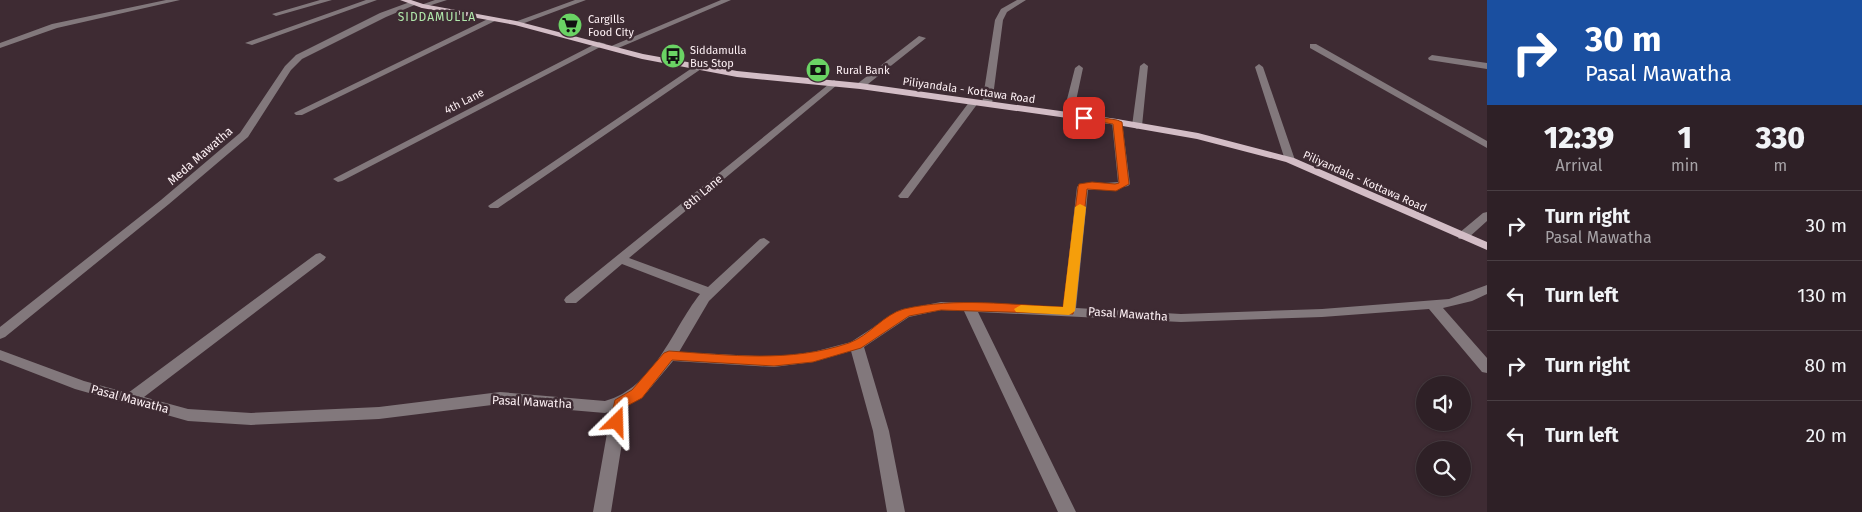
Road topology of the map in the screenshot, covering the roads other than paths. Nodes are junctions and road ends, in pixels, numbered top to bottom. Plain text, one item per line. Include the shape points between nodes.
1 (176, 0) edge
2 (328, 0) edge
3 (373, 0) edge
4 (442, 0) edge
5 (582, 0) edge
6 (726, 0) edge
7 (1022, 0) edge
8 (413, 3) edge
9 (276, 14) dead end
10 (494, 19) junction
11 (516, 23) junction
12 (922, 38) dead end
13 (249, 43) dead end
14 (602, 44) junction
15 (0, 46) edge
16 (1313, 46) dead end
17 (613, 47) junction
18 (1432, 58) dead end
19 (1144, 66) dead end
20 (1487, 66) edge
21 (698, 67) junction
22 (1259, 67) dead end
23 (1079, 68) dead end
24 (834, 83) junction
25 (860, 86) junction
26 (973, 102) junction
27 (987, 104) junction
28 (299, 114) dead end
29 (1068, 115) junction
30 (1117, 122) junction
31 (1136, 126) junction
32 (1487, 145) edge
33 (1290, 160) junction
34 (338, 179) dead end
35 (904, 196) dead end
36 (494, 206) dead end
37 (1487, 215) edge
38 (1463, 236) junction
39 (764, 242) dead end
40 (1487, 246) edge
41 (320, 257) dead end
42 (622, 260) junction
43 (1487, 289) edge
44 (710, 293) junction
45 (571, 300) dead end
46 (1432, 304) junction
47 (969, 307) junction
48 (1069, 311) junction
49 (0, 334) edge
50 (856, 345) junction
51 (0, 355) edge
52 (669, 356) junction
53 (1487, 368) edge
54 (131, 399) junction
55 (620, 404) junction
56 (602, 512) edge
57 (896, 512) edge
58 (1067, 512) edge

1 - 15 street via 55,26
2 - 9 street
3 - 13 street
4 - 8 street, Meda Mawatha
5 - 11 street
6 - 17 street
7 - 27 street via 1004,11 999,20
8 - 10 main road, Piliyandala - Kottawa Road
8 - 49 street, Meda Mawatha via 299,57 288,68 244,135
10 - 11 main road, Piliyandala - Kottawa Road
10 - 28 street
11 - 14 main road, Piliyandala - Kottawa Road
12 - 25 street
14 - 17 main road, Piliyandala - Kottawa Road
14 - 34 street, 4th Lane
16 - 32 street
17 - 21 main road, Piliyandala - Kottawa Road
18 - 20 street
19 - 31 street
21 - 24 main road, Piliyandala - Kottawa Road
21 - 36 street
22 - 33 street
23 - 29 street
24 - 25 main road, Piliyandala - Kottawa Road
24 - 42 street, 8th Lane
25 - 26 main road, Piliyandala - Kottawa Road
26 - 27 main road, Piliyandala - Kottawa Road
26 - 35 street
27 - 29 main road, Piliyandala - Kottawa Road
29 - 30 main road, Piliyandala - Kottawa Road
30 - 31 main road, Piliyandala - Kottawa Road
30 - 48 street via 1124,184 1116,188 1083,187
31 - 33 main road, Piliyandala - Kottawa Road via 1198,136
33 - 38 main road, Piliyandala - Kottawa Road
37 - 38 street
38 - 40 main road, Piliyandala - Kottawa Road
39 - 44 street
41 - 54 street
42 - 44 street
42 - 45 street, 8th Lane
43 - 46 street, Pasal Mawatha via 1449,303
44 - 52 street
46 - 48 street, Pasal Mawatha via 1322,313 1181,318
46 - 53 street
47 - 48 street, Pasal Mawatha
47 - 50 street, Pasal Mawatha via 941,306 905,313
47 - 58 street
50 - 52 street, Pasal Mawatha via 813,357 774,362
50 - 57 street via 881,430
51 - 54 street, Pasal Mawatha via 80,385
52 - 55 street, Pasal Mawatha via 637,394
54 - 55 street, Pasal Mawatha via 188,415 251,419 379,413 500,398 606,407
55 - 56 street

